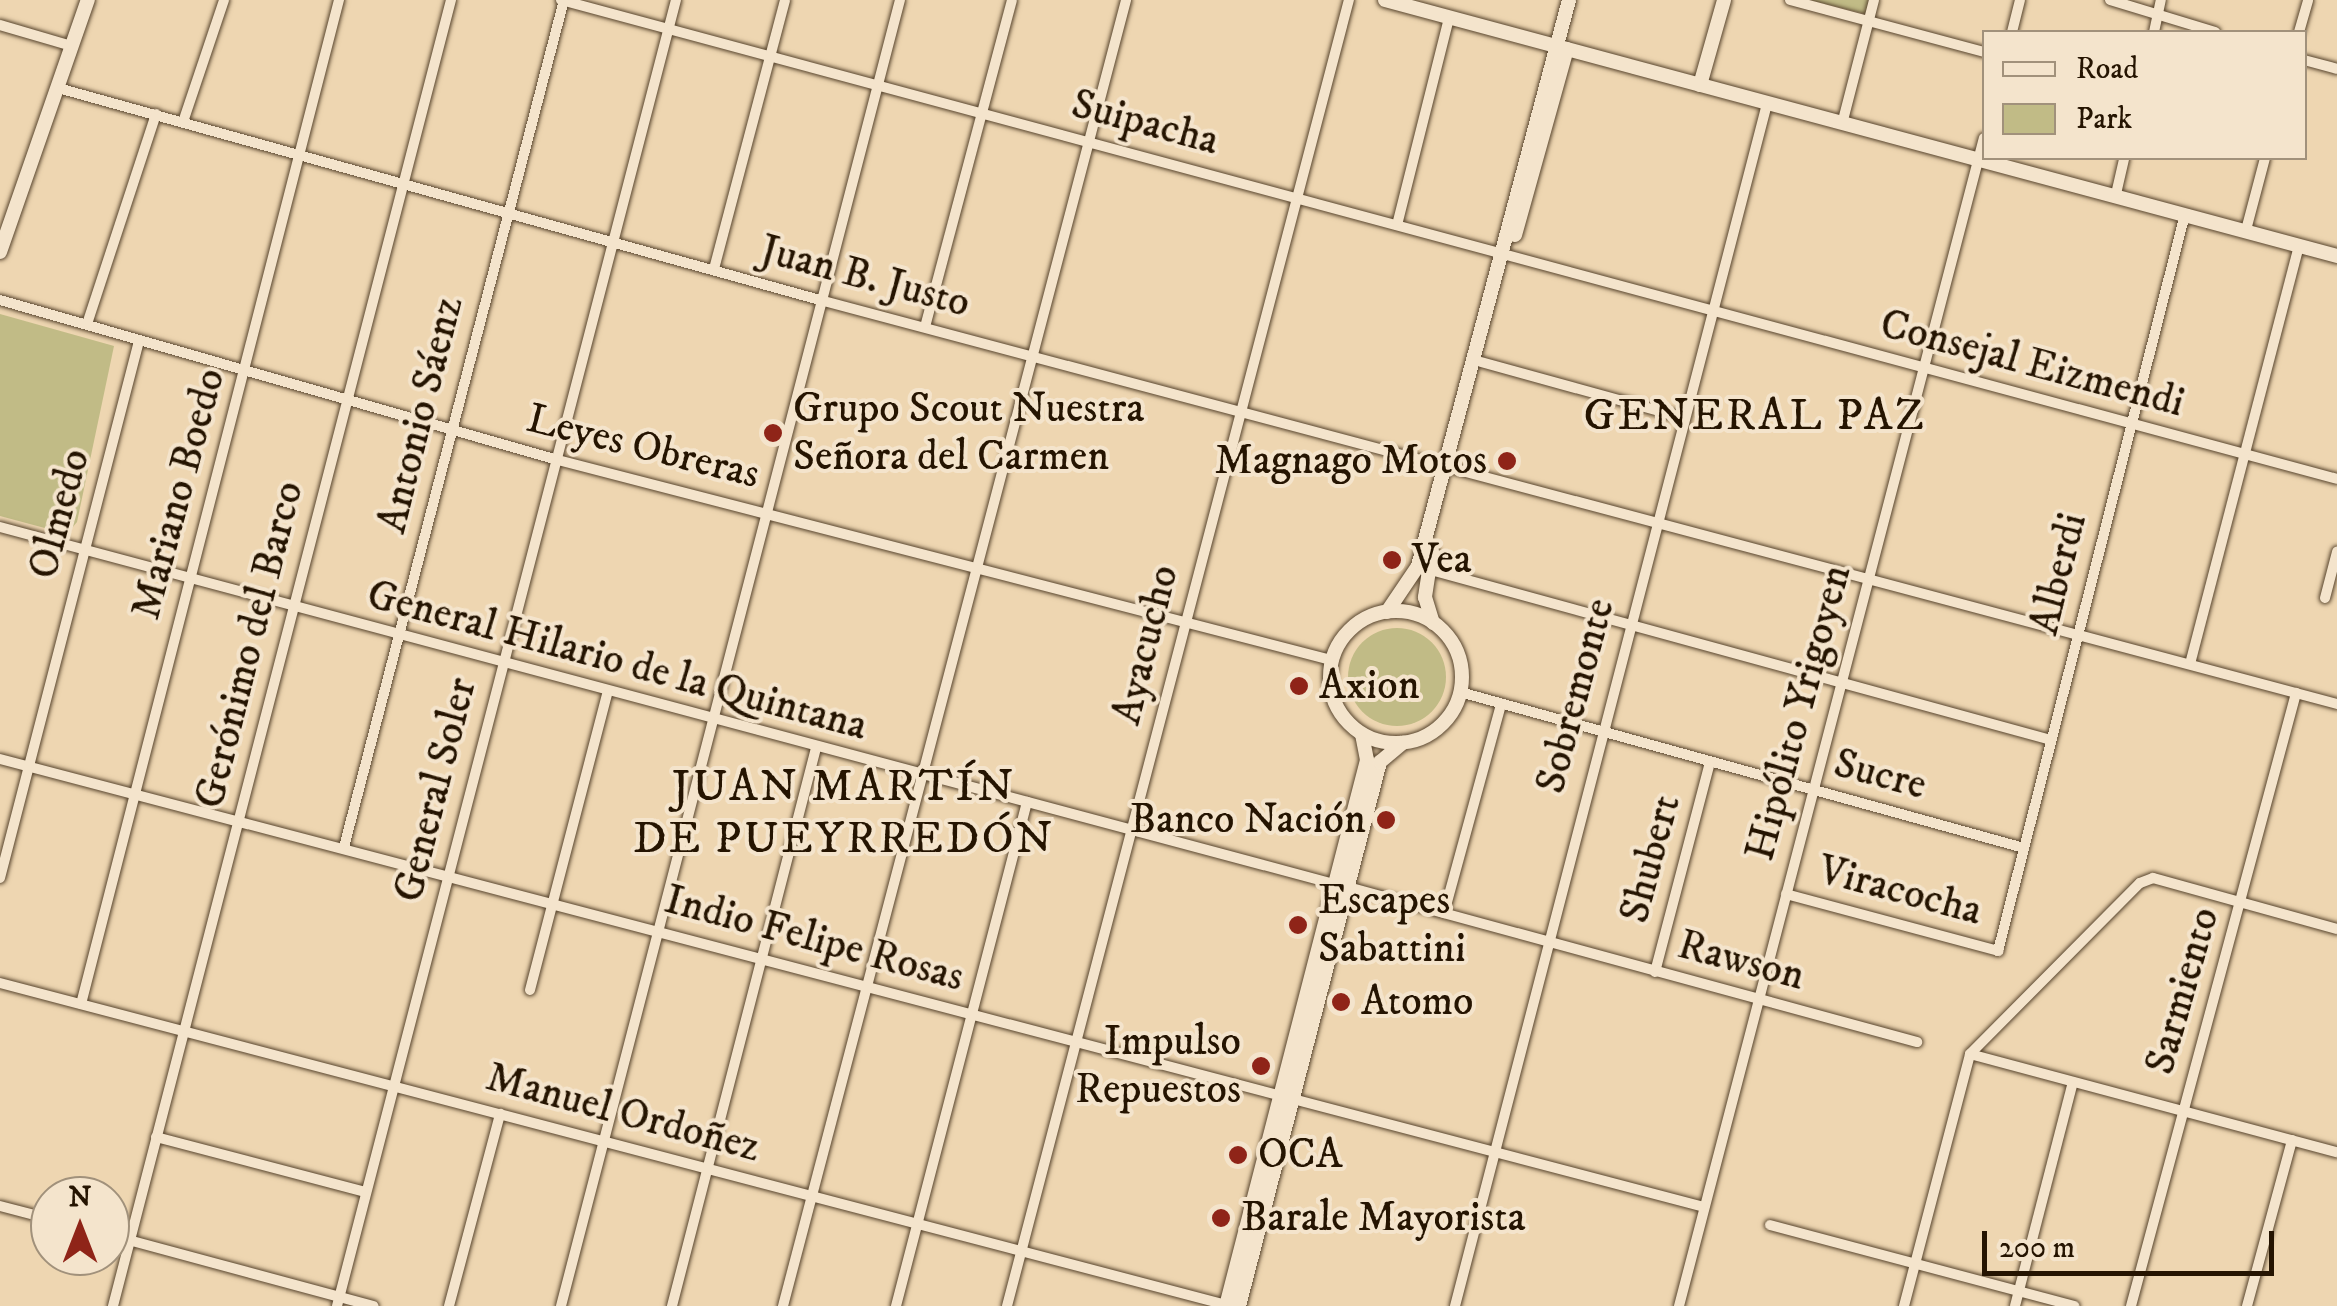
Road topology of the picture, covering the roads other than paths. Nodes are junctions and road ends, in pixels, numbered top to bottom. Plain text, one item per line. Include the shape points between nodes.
1 (88, 0) edge
2 (224, 0) edge
3 (339, 0) edge
4 (451, 0) edge
5 (563, 0) edge
6 (676, 0) edge
7 (785, 0) edge
8 (900, 0) edge
9 (1012, 0) edge
10 (1126, 0) edge
11 (1349, 0) edge
12 (1386, 0) edge
13 (1569, 0) edge
14 (1724, 0) edge
15 (1790, 0) edge
16 (1874, 0) edge
17 (2020, 0) edge
18 (2110, 0) edge
19 (2161, 0) edge
20 (2308, 0) edge
21 (1420, 5) edge
22 (2158, 15) junction
23 (1450, 18) junction
24 (1869, 20) junction
25 (0, 26) edge
26 (668, 29) junction
27 (2012, 30) edge
28 (2154, 30) edge
29 (2208, 30) edge
30 (2299, 30) edge
31 (72, 46) junction
32 (1562, 48) junction
33 (1982, 51) edge
34 (770, 56) junction
35 (2307, 61) edge
36 (2337, 69) edge
37 (878, 84) junction
38 (1700, 85) junction
39 (58, 88) junction
40 (1767, 104) junction
41 (982, 113) junction
42 (156, 114) junction
43 (183, 122) junction
44 (1842, 124) junction
45 (1088, 142) junction
46 (1982, 146) edge
47 (296, 153) junction
48 (1979, 159) junction
49 (1982, 160) edge
50 (1983, 160) edge
51 (2124, 160) edge
52 (2264, 160) edge
53 (402, 184) junction
54 (2116, 194) junction
55 (1297, 198) junction
56 (506, 212) junction
57 (2185, 214) junction
58 (1397, 226) junction
59 (2246, 230) junction
60 (2, 235) edge
61 (612, 242) junction
62 (2299, 245) junction
63 (0, 252) edge
64 (1505, 256) junction
65 (2337, 256) edge
66 (714, 269) junction
67 (0, 300) edge
68 (820, 300) junction
69 (1711, 312) junction
70 (87, 324) junction
71 (925, 327) junction
72 (139, 340) junction
73 (1032, 357) junction
74 (1481, 362) junction
75 (1922, 368) junction
76 (244, 372) junction
77 (346, 399) junction
78 (1241, 412) junction
79 (1684, 418) junction
80 (2130, 424) junction
81 (451, 430) junction
82 (2245, 454) junction
83 (554, 459) junction
84 (1449, 466) junction
85 (2337, 478) edge
86 (768, 512) junction
87 (1657, 523) junction
88 (0, 527) edge
89 (86, 551) junction
90 (2337, 552) edge
91 (974, 568) junction
92 (1427, 569) junction
93 (190, 579) junction
94 (1867, 582) junction
95 (2325, 598) dead end
96 (293, 609) junction
97 (1387, 612) junction
98 (1185, 622) junction
99 (1434, 623) junction
100 (1631, 627) junction
101 (2077, 635) junction
102 (399, 637) junction
103 (1332, 660) junction
104 (502, 664) junction
105 (2190, 664) junction
106 (1841, 684) junction
107 (608, 691) junction
108 (1460, 692) junction
109 (2296, 693) junction
110 (1501, 704) junction
111 (2337, 704) edge
112 (713, 720) junction
113 (1604, 731) junction
114 (1362, 734) junction
115 (2051, 740) junction
116 (1404, 743) junction
117 (816, 748) junction
118 (0, 759) edge
119 (1710, 762) junction
120 (29, 766) junction
121 (921, 776) junction
122 (1814, 790) junction
123 (135, 794) junction
124 (1027, 802) junction
125 (240, 821) junction
126 (1132, 831) junction
127 (344, 848) junction
128 (2024, 848) junction
129 (448, 874) junction
130 (0, 878) edge
131 (1341, 886) junction
132 (1786, 894) junction
133 (2242, 903) junction
134 (553, 904) junction
135 (1444, 914) junction
136 (2337, 929) edge
137 (659, 932) junction
138 (1547, 942) junction
139 (1998, 951) joint
140 (764, 959) junction
141 (1655, 972) junction
142 (0, 982) edge
143 (867, 986) junction
144 (530, 990) dead end
145 (1757, 1000) junction
146 (81, 1004) junction
147 (971, 1013) junction
148 (184, 1031) junction
149 (1078, 1041) junction
150 (1918, 1042) dead end
151 (1970, 1054) junction
152 (2073, 1082) junction
153 (394, 1086) junction
154 (1287, 1095) junction
155 (2184, 1110) junction
156 (500, 1114) junction
157 (156, 1137) junction
158 (2292, 1140) junction
159 (604, 1142) junction
160 (1496, 1150) junction
161 (2337, 1152) edge
162 (707, 1168) junction
163 (366, 1192) junction
164 (811, 1196) junction
165 (0, 1206) edge
166 (1704, 1207) junction
167 (30, 1214) edge
168 (916, 1224) junction
169 (1770, 1225) dead end
170 (130, 1236) edge
171 (130, 1240) edge
172 (1022, 1252) junction
173 (1916, 1262) junction
174 (120, 1276) edge
175 (2020, 1291) junction
176 (338, 1302) edge
177 (112, 1306) edge
178 (374, 1306) edge
179 (449, 1306) edge
180 (561, 1306) edge
181 (672, 1306) edge
182 (783, 1306) edge
183 (896, 1306) edge
184 (1007, 1306) edge
185 (1227, 1306) edge
186 (1239, 1306) edge
187 (1455, 1306) edge
188 (1679, 1306) edge
189 (1904, 1306) edge
190 (2016, 1306) edge
191 (2074, 1306) edge
192 (2132, 1306) edge
193 (2247, 1306) edge

1 - 31 main road
2 - 43 street
3 - 47 street, Mariano Boedo
4 - 53 street, Gerónimo del Barco
5 - 26 street, Suipacha
5 - 56 street, Antonio Sáenz
6 - 26 street, General Soler
7 - 34 street
8 - 37 street
9 - 41 street
10 - 45 street
11 - 55 street, Ayacucho
12 - 21 main road
13 - 32 main road
14 - 38 main road
15 - 24 street
16 - 24 street
17 - 27 street
18 - 22 street
19 - 22 street
20 - 30 street
21 - 23 main road
22 - 28 street
22 - 29 street
23 - 32 main road
23 - 58 street
24 - 33 street
24 - 44 street
25 - 31 street
26 - 34 street, Suipacha
26 - 61 street, General Soler
31 - 39 main road
32 - 38 main road
32 - 64 main road
34 - 37 street, Suipacha
34 - 66 street
35 - 36 street
37 - 41 street, Suipacha
37 - 68 street
38 - 40 main road
39 - 42 street, Juan B. Justo
39 - 60 main road
40 - 44 main road
40 - 69 street, Sobremonte
41 - 45 street, Suipacha
41 - 71 street
42 - 43 street, Juan B. Justo
42 - 70 street
43 - 47 street, Juan B. Justo
44 - 48 main road
45 - 55 street, Suipacha
45 - 73 street
46 - 48 street, Hipólito Yrigoyen
47 - 53 street, Juan B. Justo
47 - 76 street, Mariano Boedo
48 - 49 main road
48 - 75 street, Hipólito Yrigoyen
50 - 54 main road
51 - 54 street
52 - 59 street
53 - 56 street, Juan B. Justo
53 - 77 street, Gerónimo del Barco
54 - 57 main road
55 - 58 street, Suipacha
55 - 78 street, Ayacucho
56 - 61 street, Juan B. Justo
56 - 81 street, Antonio Sáenz
57 - 59 main road
57 - 80 street, Alberdi
58 - 64 street, Suipacha
59 - 62 main road
60 - 63 main road
61 - 66 street, Juan B. Justo
61 - 83 street, General Soler
62 - 65 main road
62 - 82 street
64 - 69 street, Suipacha
64 - 74 main road
64 - 84 main road
66 - 68 street, Juan B. Justo
67 - 70 street, Leyes Obreras
68 - 71 street, Juan B. Justo
68 - 86 street
69 - 75 street, Consejal Eizmendi
69 - 79 street, Sobremonte
70 - 72 street, Leyes Obreras
71 - 73 street, Juan B. Justo
72 - 76 street, Leyes Obreras
72 - 89 street, Olmedo
73 - 78 street, Juan B. Justo
73 - 91 street
74 - 79 street
74 - 84 main road
75 - 80 street, Consejal Eizmendi
75 - 94 street, Hipólito Yrigoyen
76 - 77 street, Leyes Obreras
76 - 93 street, Mariano Boedo
77 - 81 street, Leyes Obreras
77 - 96 street, Gerónimo del Barco
78 - 84 street, Juan B. Justo
78 - 98 street, Ayacucho
79 - 87 street, Sobremonte
80 - 82 street, Consejal Eizmendi
80 - 101 street, Alberdi
81 - 83 street, Leyes Obreras
81 - 102 street, Antonio Sáenz
82 - 85 street, Consejal Eizmendi
82 - 105 street
83 - 86 street, Leyes Obreras
83 - 104 street, General Soler
84 - 87 street, Juan B. Justo
84 - 92 main road
84 - 97 main road via 1414,579
86 - 91 street, Leyes Obreras
86 - 112 street
87 - 94 street, Juan B. Justo
87 - 100 street, Sobremonte
88 - 89 street, General Hilario de la Quintana
89 - 93 street, General Hilario de la Quintana
89 - 120 street, Olmedo
90 - 95 street
91 - 98 street, Leyes Obreras
91 - 121 street
92 - 99 main road via 1425,597
92 - 100 street
93 - 96 street, General Hilario de la Quintana
93 - 123 street, Mariano Boedo
94 - 101 street, Juan B. Justo
94 - 106 street, Hipólito Yrigoyen
96 - 102 street, General Hilario de la Quintana
96 - 125 street, Gerónimo del Barco
97 - 99 main road
97 - 103 main road via 1352,628
98 - 103 street, Leyes Obreras
98 - 126 street, Ayacucho
99 - 108 main road via 1457,654
100 - 106 street
100 - 113 street, Sobremonte
101 - 105 street, Juan B. Justo
101 - 115 street, Alberdi
102 - 104 street, General Hilario de la Quintana
102 - 127 street, Antonio Sáenz
103 - 114 main road via 1334,702
104 - 107 street, General Hilario de la Quintana
104 - 129 street, General Soler
105 - 109 street, Juan B. Justo
106 - 115 street
106 - 122 street, Hipólito Yrigoyen
107 - 112 street, General Hilario de la Quintana
107 - 134 street
108 - 110 street
108 - 116 main road via 1440,726
109 - 111 street, Juan B. Justo
109 - 133 street, Sarmiento
110 - 113 street
110 - 135 street
112 - 117 street, General Hilario de la Quintana
112 - 137 street
113 - 119 street, Sucre
113 - 138 street, Sobremonte
114 - 116 main road
114 - 131 main road via 1367,760
115 - 128 street, Alberdi
116 - 131 main road via 1380,762
117 - 121 street, General Hilario de la Quintana
117 - 140 street
118 - 120 street, Indio Felipe Rosas
119 - 122 street, Sucre
119 - 141 street, Shubert
120 - 123 street, Indio Felipe Rosas
120 - 130 street, Olmedo
121 - 124 street, General Hilario de la Quintana
121 - 143 street
122 - 128 street, Sucre
122 - 132 street, Hipólito Yrigoyen
123 - 125 street, Indio Felipe Rosas
123 - 146 street, Mariano Boedo
124 - 126 street, General Hilario de la Quintana
124 - 147 street
125 - 127 street, Indio Felipe Rosas
125 - 148 street, Gerónimo del Barco
126 - 131 street, General Hilario de la Quintana
126 - 149 street, Ayacucho
127 - 129 street, Indio Felipe Rosas
128 - 139 street, Alberdi
129 - 134 street, Indio Felipe Rosas
129 - 153 street, General Soler
131 - 135 street, General Hilario de la Quintana
131 - 154 main road
132 - 139 street, Viracocha
132 - 145 street, Hipólito Yrigoyen
133 - 136 street
133 - 151 street via 2153,878 2140,884
133 - 155 street, Sarmiento
134 - 137 street, Indio Felipe Rosas
134 - 144 street
135 - 138 street, General Hilario de la Quintana
137 - 140 street, Indio Felipe Rosas
137 - 159 street
138 - 141 street, Rawson
138 - 160 street, Sobremonte
140 - 143 street, Indio Felipe Rosas
140 - 162 street
141 - 145 street, Rawson
142 - 146 street, Manuel Ordoñez
143 - 147 street, Indio Felipe Rosas
143 - 164 street
145 - 150 street, Rawson
145 - 166 street, Hipólito Yrigoyen
146 - 148 street, Manuel Ordoñez
147 - 149 street, Indio Felipe Rosas
147 - 168 street
148 - 153 street, Manuel Ordoñez
148 - 157 street, Gerónimo del Barco
149 - 154 street, Indio Felipe Rosas
149 - 172 street, Ayacucho
151 - 152 street
151 - 173 street
152 - 155 street
152 - 175 street
153 - 156 street, Manuel Ordoñez
153 - 163 street, General Soler
154 - 160 street, Indio Felipe Rosas
154 - 185 main road
154 - 186 main road
155 - 158 street
155 - 192 street, Sarmiento
156 - 159 street, Manuel Ordoñez
156 - 179 street
157 - 163 street
157 - 170 street, Gerónimo del Barco
158 - 161 street
158 - 193 street
159 - 162 street, Manuel Ordoñez
159 - 180 street
160 - 166 street, Indio Felipe Rosas
160 - 187 street, Sobremonte
162 - 164 street, Manuel Ordoñez
162 - 181 street
163 - 176 street, General Soler
164 - 168 street, Manuel Ordoñez
164 - 182 street
165 - 167 street
166 - 188 street, Hipólito Yrigoyen
168 - 172 street, Manuel Ordoñez
168 - 183 street
169 - 173 street
171 - 176 street
172 - 184 street, Ayacucho
172 - 185 street, Manuel Ordoñez
173 - 175 street
173 - 189 street
174 - 177 street, Gerónimo del Barco
175 - 190 street
175 - 191 street
176 - 178 street

